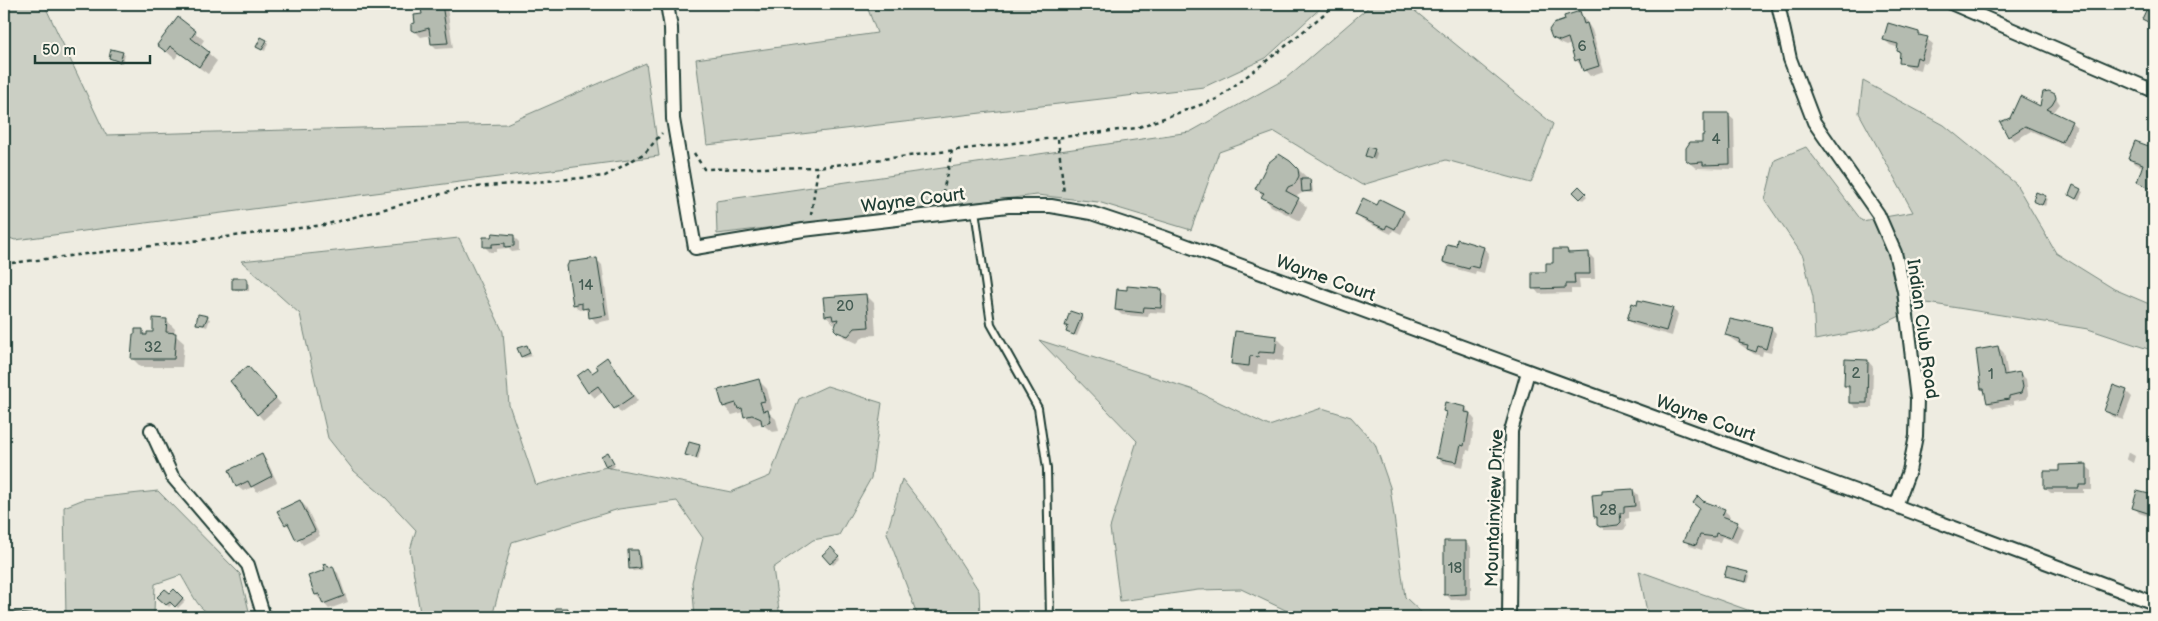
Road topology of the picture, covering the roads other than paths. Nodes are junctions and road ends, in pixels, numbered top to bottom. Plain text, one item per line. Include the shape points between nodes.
1 (667, 4) edge
2 (1778, 4) edge
3 (1953, 4) edge
4 (2154, 91) edge
5 (975, 210) junction
6 (1528, 372) junction
7 (151, 430) dead end
8 (1896, 506) junction
9 (2154, 603) edge
10 (264, 617) edge
11 (1050, 617) edge
12 (1509, 617) edge

1 - 5 street, Wayne Court via 671,28 673,119 695,248 809,230
2 - 8 street, Indian Club Road via 1790,59 1814,122 1878,214 1904,291 1917,399 1916,436 1909,471
3 - 4 street
5 - 6 street, Wayne Court via 1051,206 1091,213 1163,236
5 - 11 lane via 991,324 1038,408 1047,469
6 - 8 street, Wayne Court
6 - 12 street, Mountainview Drive via 1511,431
7 - 10 street via 172,476 248,565
8 - 9 street, Wayne Court

